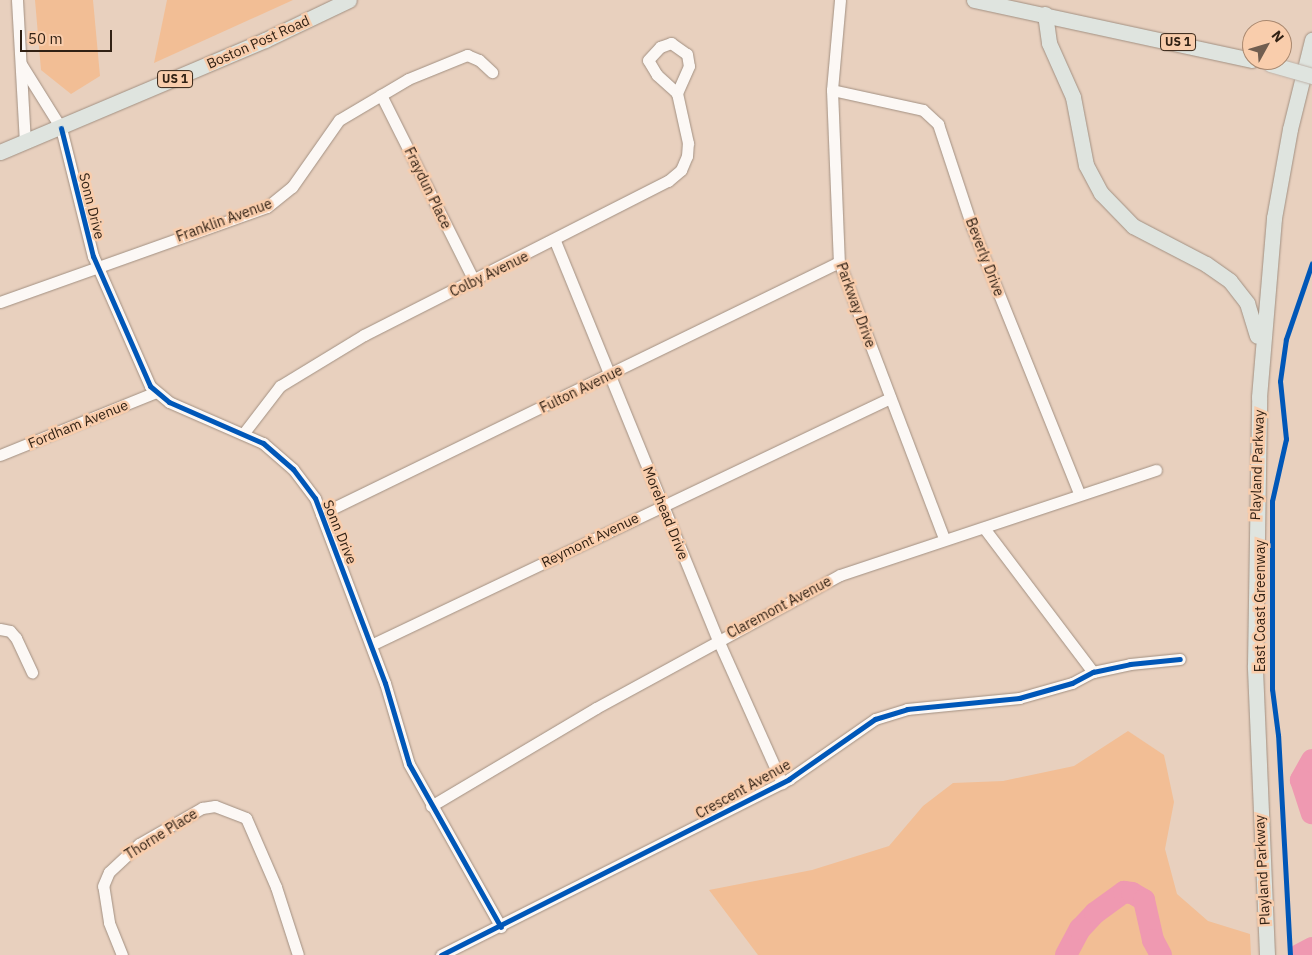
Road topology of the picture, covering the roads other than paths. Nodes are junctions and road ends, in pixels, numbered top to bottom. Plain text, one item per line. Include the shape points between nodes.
1 (17, 0) edge
2 (349, 0) edge
3 (840, 0) edge
4 (974, 0) edge
5 (1045, 14) junction
6 (1312, 40) edge
7 (1242, 58) edge
8 (21, 64) junction
9 (1291, 70) edge
10 (492, 72) dead end
11 (1312, 76) edge
12 (832, 90) junction
13 (677, 93) dead end
14 (381, 95) junction
15 (61, 128) junction
16 (25, 142) junction
17 (0, 152) edge
18 (555, 241) junction
19 (839, 262) junction
20 (97, 266) junction
21 (474, 281) junction
22 (0, 302) edge
23 (1261, 357) junction
24 (610, 376) junction
25 (156, 392) junction
26 (890, 398) junction
27 (243, 434) junction
28 (0, 455) edge
29 (1156, 470) dead end
30 (1079, 493) junction
31 (662, 504) junction
32 (321, 514) junction
33 (984, 528) junction
34 (944, 538) junction
35 (0, 629) edge
36 (718, 640) junction
37 (371, 644) junction
38 (1180, 659) dead end
39 (32, 672) dead end
40 (1093, 672) junction
41 (782, 783) junction
42 (431, 806) junction
43 (501, 927) junction
44 (122, 955) edge
45 (298, 955) edge
46 (441, 955) edge
47 (1266, 955) edge

1 - 8 street
2 - 15 main road, Boston Post Road / US 1
3 - 12 street, Parkway Drive
4 - 5 main road, US 1
5 - 7 main road, US 1
5 - 23 main road via 1049,43 1073,97 1086,165 1101,193 1133,226 1206,264 1230,281 1243,297 1253,318
6 - 23 main road, Playland Parkway via 1290,129 1274,218
8 - 15 street, Sonn Drive
8 - 16 street
9 - 11 main road, US 1, bridge
10 - 14 street, Franklin Avenue via 479,60 467,55 408,79
12 - 19 street, Parkway Drive
12 - 30 street, Beverly Drive via 923,110 938,124 972,226
13 - 18 street, Colby Avenue via 688,143 681,170 668,181
14 - 20 street, Franklin Avenue via 339,120 292,187 267,207
14 - 21 street, Fraydun Place
15 - 16 main road, Boston Post Road / US 1
15 - 20 street, Sonn Drive
16 - 17 main road, Boston Post Road / US 1
18 - 21 street, Colby Avenue
18 - 24 street, Morehead Drive
19 - 24 street, Fulton Avenue
19 - 26 street, Parkway Drive
20 - 22 street, Franklin Avenue
20 - 25 street, Sonn Drive
21 - 27 street, Colby Avenue via 364,335 280,386
23 - 47 main road, Playland Parkway via 1256,443 1255,656
24 - 31 street, Morehead Drive
24 - 32 street, Fulton Avenue
25 - 27 street, Sonn Drive via 169,402
25 - 28 street, Fordham Avenue
26 - 31 street, Reymont Avenue
26 - 34 street, Parkway Drive
27 - 32 street, Sonn Drive via 263,443 292,469 314,498
29 - 30 street, Claremont Avenue
30 - 33 street, Claremont Avenue
31 - 36 street, Morehead Drive
31 - 37 street, Reymont Avenue
32 - 37 street, Sonn Drive
33 - 34 street, Claremont Avenue
33 - 40 street
34 - 36 street, Claremont Avenue via 840,574
35 - 39 street via 10,631 16,638
36 - 41 street, Morehead Drive
36 - 42 street, Claremont Avenue
37 - 42 street, Sonn Drive via 409,764
38 - 40 street, Crescent Avenue
40 - 41 street, Crescent Avenue via 1072,683 1019,698 907,709 875,718
41 - 43 street, Crescent Avenue
42 - 43 street, Sonn Drive
43 - 46 street, Crescent Avenue
44 - 45 street, Thorne Place via 109,922 103,886 109,872 139,844 202,808 215,806 246,818 276,887

